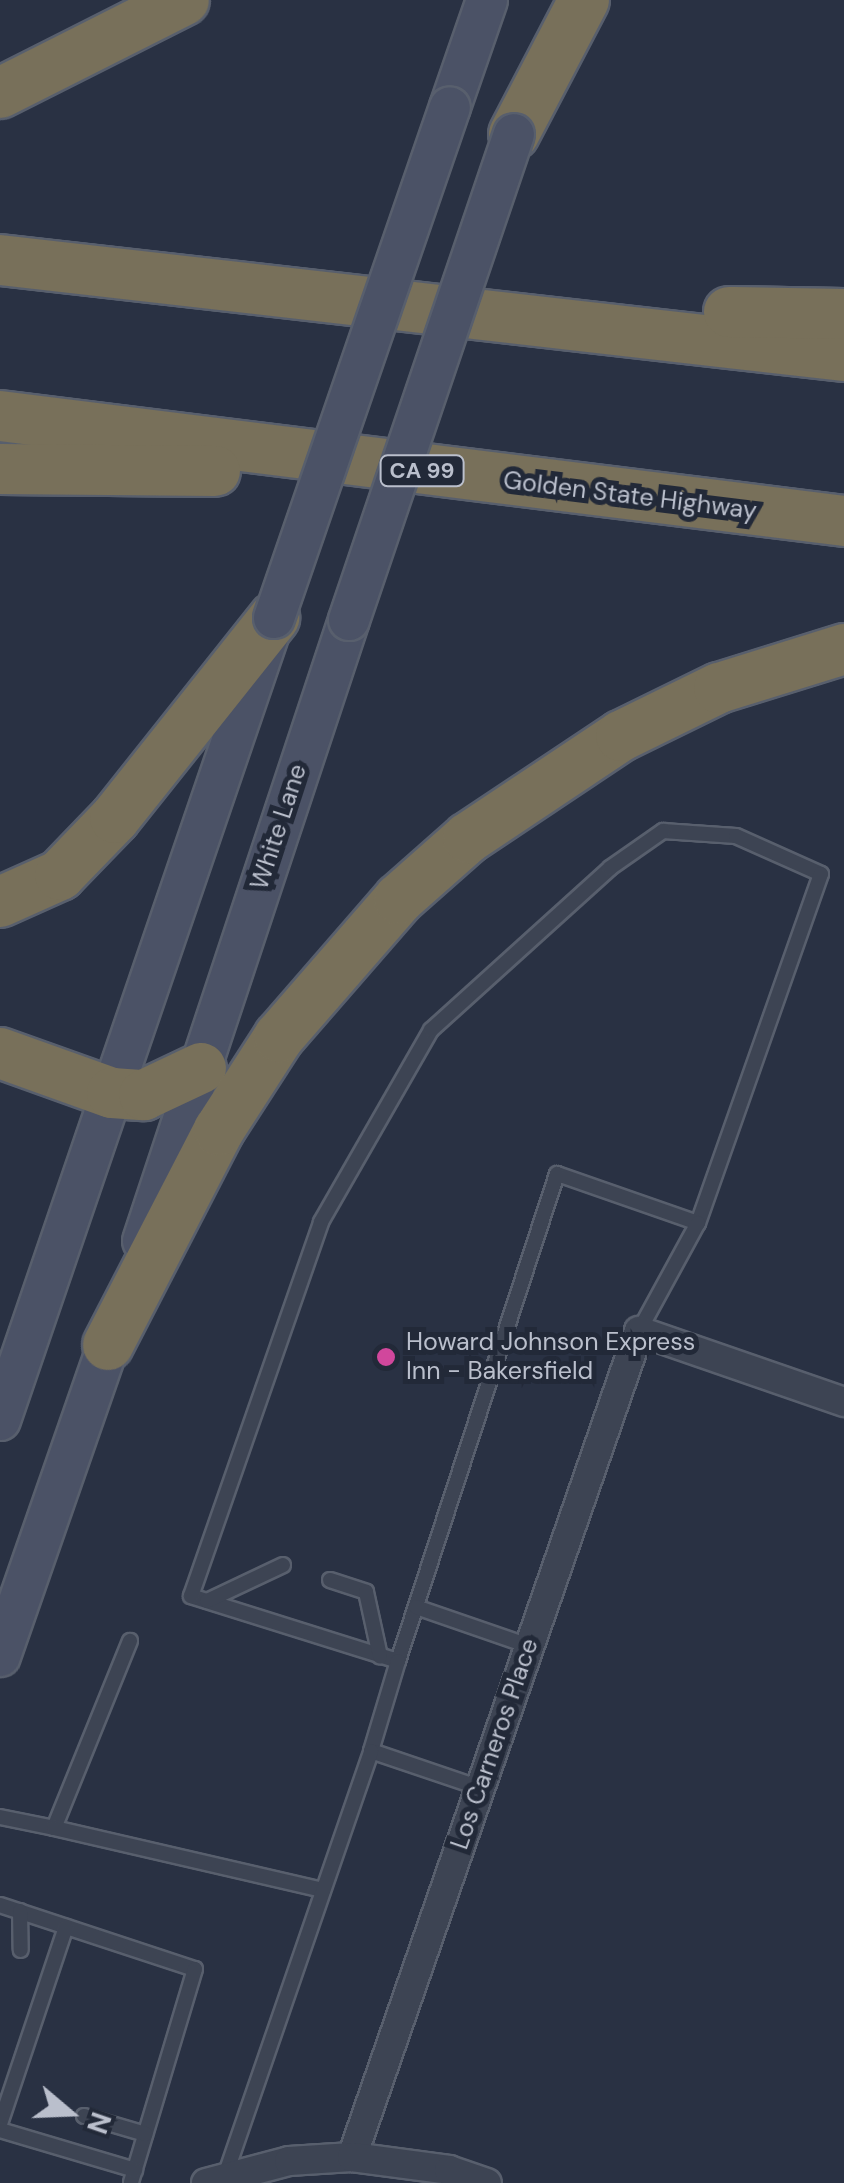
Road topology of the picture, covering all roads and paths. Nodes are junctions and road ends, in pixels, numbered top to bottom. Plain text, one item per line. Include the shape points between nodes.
1 (184, 0) edge
2 (487, 0) edge
3 (564, 0) edge
4 (584, 0) edge
5 (0, 93) edge
6 (514, 134) junction
7 (0, 260) edge
8 (341, 294) junction
9 (844, 314) edge
10 (844, 356) edge
11 (0, 416) edge
12 (0, 469) edge
13 (438, 473) junction
14 (844, 521) edge
15 (274, 618) junction
16 (844, 649) edge
17 (0, 902) edge
18 (0, 1053) edge
19 (201, 1068) junction
20 (112, 1093) junction
21 (698, 1222) junction
22 (639, 1331) junction
23 (108, 1345) junction
24 (844, 1402) edge
25 (0, 1420) edge
26 (283, 1565) dead end
27 (330, 1580) dead end
28 (207, 1601) junction
29 (416, 1607) junction
30 (130, 1641) dead end
31 (529, 1646) junction
32 (0, 1656) edge
33 (380, 1656) junction
34 (398, 1661) junction
35 (370, 1752) junction
36 (480, 1788) junction
37 (0, 1816) edge
38 (54, 1828) junction
39 (323, 1890) junction
40 (0, 1905) edge
41 (18, 1919) junction
42 (66, 1927) junction
43 (0, 1936) edge
44 (21, 1950) dead end
45 (84, 2116) dead end
46 (0, 2127) edge
47 (145, 2134) junction
48 (352, 2157) junction
49 (406, 2173) edge
50 (133, 2177) edge
51 (215, 2180) edge
52 (487, 2183) edge

1 - 5 highway
2 - 15 main road, bridge
3 - 6 main road, White Lane
4 - 6 highway
6 - 19 main road, White Lane, bridge
7 - 8 highway
8 - 9 highway
8 - 10 highway
11 - 13 highway, Golden State Highway / CA 99
12 - 13 highway
13 - 14 highway, Golden State Highway / CA 99
15 - 17 highway via 60,875
15 - 20 main road
16 - 23 highway via 719,688 620,736 468,838 399,899 279,1037 218,1130
18 - 20 highway
19 - 20 highway via 144,1095
19 - 23 main road, White Lane
20 - 25 main road
21 - 22 lane
21 - 28 lane via 821,874 736,836 663,831 610,868 431,1030 321,1222 191,1596
21 - 29 lane via 557,1174
22 - 24 street
22 - 31 street, Los Carneros Place
23 - 32 main road, White Lane
26 - 28 lane
27 - 33 lane via 366,1592
28 - 33 lane
29 - 31 lane
29 - 34 lane
30 - 38 lane
31 - 36 street, Los Carneros Place
33 - 34 lane
34 - 35 lane
35 - 36 lane
35 - 39 lane
36 - 48 street, Los Carneros Place
37 - 38 lane
38 - 39 lane
39 - 51 lane
40 - 41 lane
41 - 42 lane
41 - 43 lane
41 - 44 lane
42 - 46 lane via 17,2095
42 - 47 lane via 195,1969
45 - 47 lane
46 - 50 lane
47 - 50 lane
48 - 49 street
48 - 51 street via 289,2161
49 - 52 street

